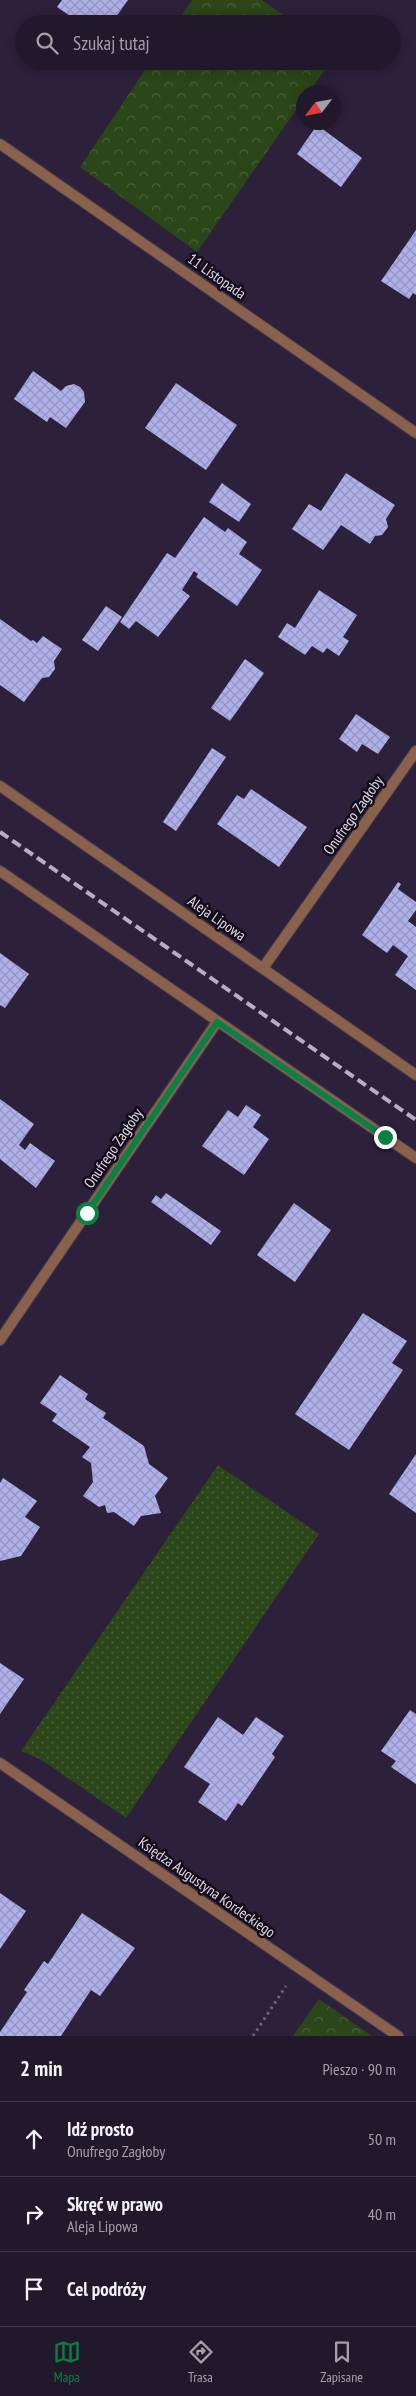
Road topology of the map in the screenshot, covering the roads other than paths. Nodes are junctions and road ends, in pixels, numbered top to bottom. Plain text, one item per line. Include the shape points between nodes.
1 (0, 144) edge
2 (416, 433) edge
3 (416, 751) edge
4 (0, 786) edge
5 (0, 871) edge
6 (263, 968) junction
7 (217, 1022) junction
8 (416, 1075) edge
9 (416, 1158) edge
10 (0, 1340) edge
11 (0, 1762) edge
12 (398, 2036) edge

1 - 2 street, 11 Listopada
3 - 6 street, Onufrego Zagłoby
4 - 6 street, Aleja Lipowa
5 - 7 street
6 - 8 street, Aleja Lipowa
7 - 9 street
7 - 10 street, Onufrego Zagłoby
11 - 12 street, Księdza Augustyna Kordeckiego

